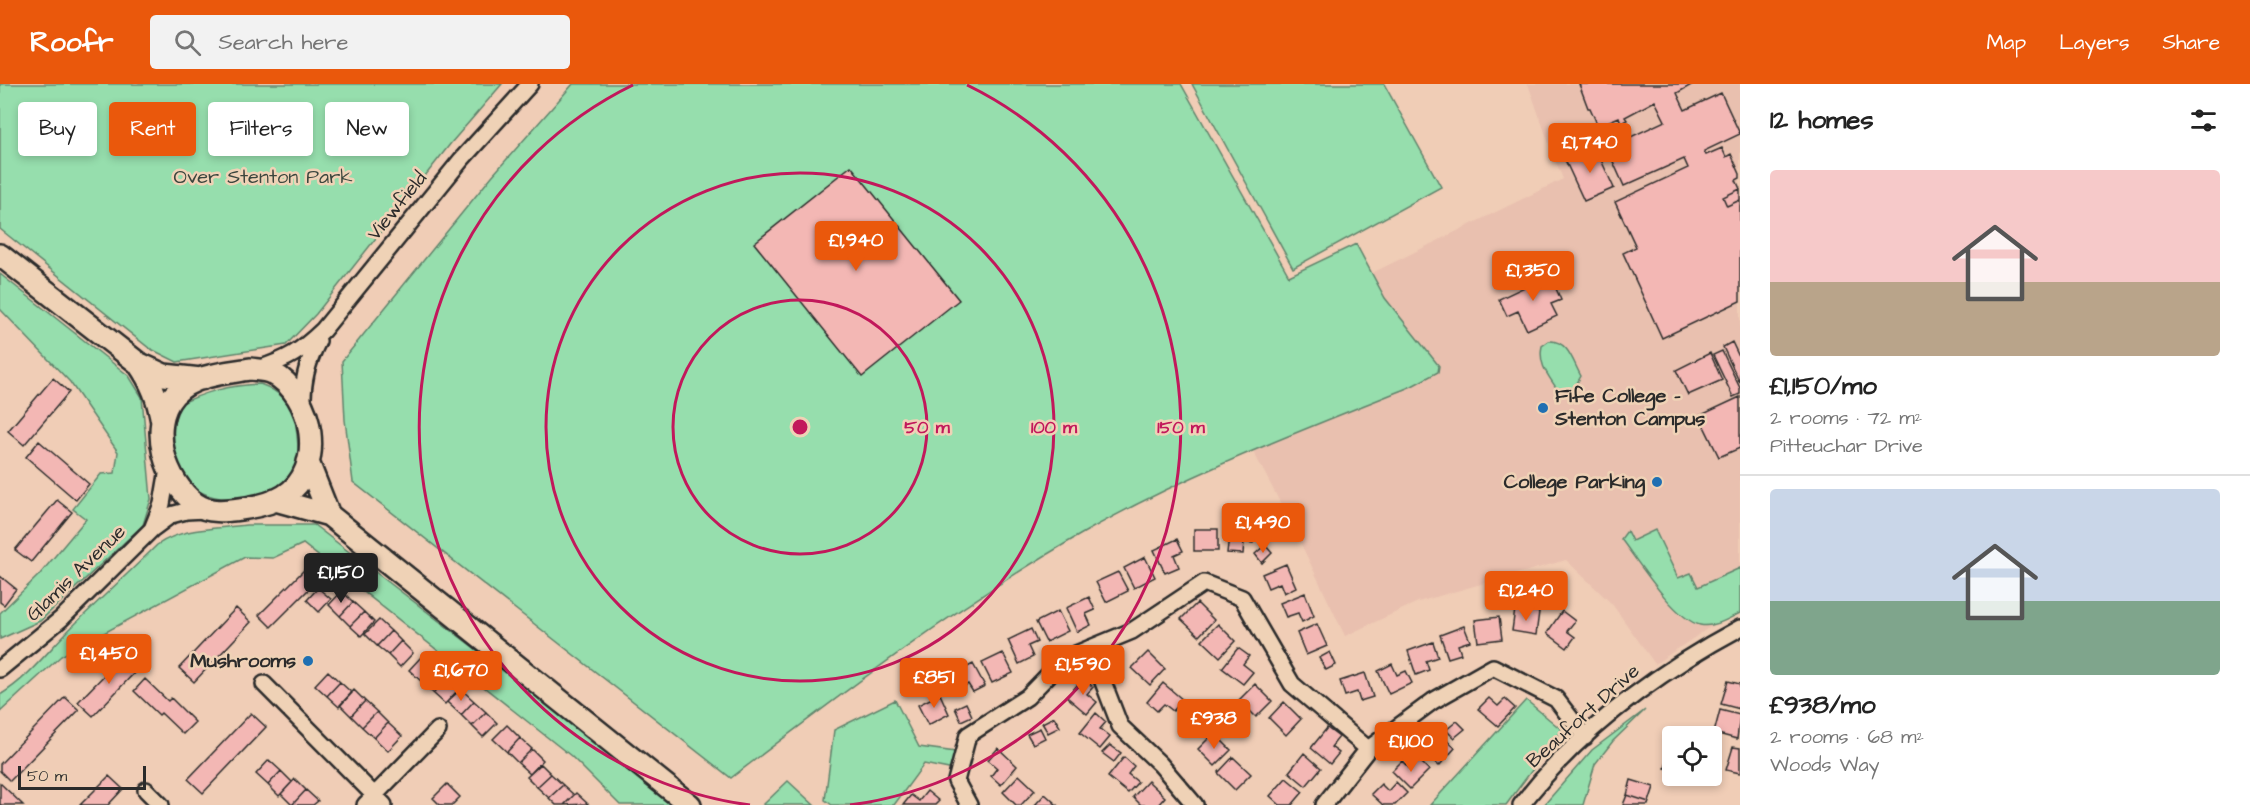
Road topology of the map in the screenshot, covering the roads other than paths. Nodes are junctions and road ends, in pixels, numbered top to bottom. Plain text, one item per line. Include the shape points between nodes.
1 (530, 84) edge
2 (0, 255) edge
3 (323, 330) junction
4 (138, 363) junction
5 (255, 370) junction
6 (201, 379) junction
7 (303, 408) junction
8 (162, 423) junction
9 (308, 462) junction
10 (168, 469) junction
11 (275, 500) junction
12 (206, 510) junction
13 (329, 515) junction
14 (152, 528) junction
15 (1740, 628) edge
16 (1090, 648) junction
17 (0, 669) edge
18 (264, 684) dead end
19 (438, 730) dead end
20 (1586, 736) junction
21 (1368, 749) junction
22 (146, 790) dead end
23 (374, 802) edge
24 (161, 805) edge
25 (690, 805) edge
26 (969, 805) edge
27 (1195, 805) edge
28 (1324, 805) edge
29 (1521, 805) edge

1 - 3 street, Viewfield via 461,160
2 - 4 street
3 - 5 street, Viewfield via 285,360
3 - 7 street, Viewfield via 302,384
4 - 6 street via 164,375
4 - 8 street via 152,382
5 - 6 street
5 - 7 street via 271,372 287,383
6 - 8 street via 175,394
7 - 9 street via 309,429
8 - 10 street via 162,448
9 - 11 street via 296,485
9 - 13 street
10 - 12 street via 185,495
10 - 14 street, Glamis Avenue via 162,504
11 - 12 street via 236,510
11 - 13 street
12 - 14 street, Glamis Avenue via 171,515
13 - 25 street
14 - 17 street, Glamis Avenue via 62,619
15 - 20 street, Beaufort Drive via 1694,653 1634,694
16 - 21 street via 1132,631 1204,583 1242,598 1292,684
16 - 26 street via 1064,659 1027,697 968,735 956,781
16 - 27 street via 1120,726
18 - 23 street
19 - 23 street
20 - 21 street via 1556,699 1493,667 1433,700
20 - 29 street, Beaufort Drive
21 - 28 street
22 - 24 street

